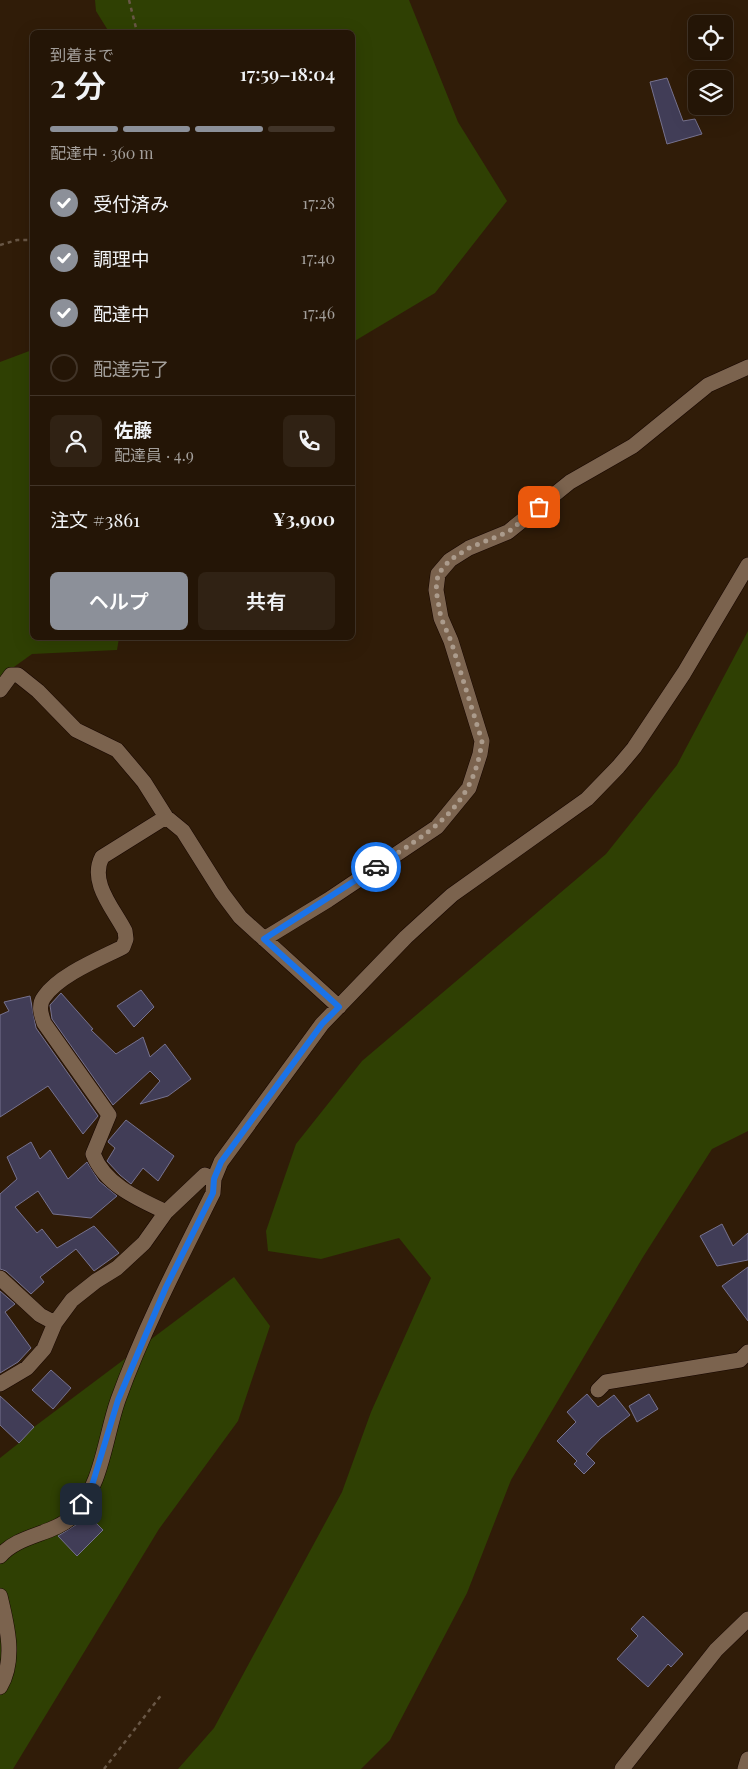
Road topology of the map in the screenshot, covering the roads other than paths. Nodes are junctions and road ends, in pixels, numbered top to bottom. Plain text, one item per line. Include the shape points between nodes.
1 (748, 367) edge
2 (748, 565) edge
3 (0, 690) edge
4 (166, 816) junction
5 (264, 939) junction
6 (339, 1007) junction
7 (214, 1179) junction
8 (166, 1212) junction
9 (0, 1278) edge
10 (55, 1323) junction
11 (748, 1352) edge
12 (0, 1384) edge
13 (598, 1390) dead end
14 (0, 1556) edge
15 (0, 1596) edge
16 (748, 1619) edge
17 (0, 1687) edge
18 (748, 1759) edge
19 (622, 1769) edge
20 (745, 1769) edge

1 - 5 street via 708,385 633,446 570,482 508,532 469,548 450,560 438,574 436,590 441,618 482,741 469,788 437,827
2 - 6 street via 684,673 618,767 587,799 452,895 406,937
3 - 4 street via 11,675 18,675 76,730 117,750 144,782
4 - 5 street via 183,831 240,917
4 - 8 street via 102,857 97,866 98,881 126,931 122,947 65,978 43,997 40,1007 44,1023 108,1116 93,1154 98,1166 129,1195
5 - 6 street
6 - 7 street via 322,1024 221,1162
7 - 8 street via 206,1175
7 - 14 street via 213,1193 166,1287 118,1400 90,1492 72,1516
8 - 10 street via 144,1243 72,1300
9 - 10 street via 40,1315
10 - 12 street via 44,1349 27,1368
11 - 13 street via 740,1360 606,1382
15 - 17 street via 10,1658
16 - 19 street via 716,1650
18 - 20 street

